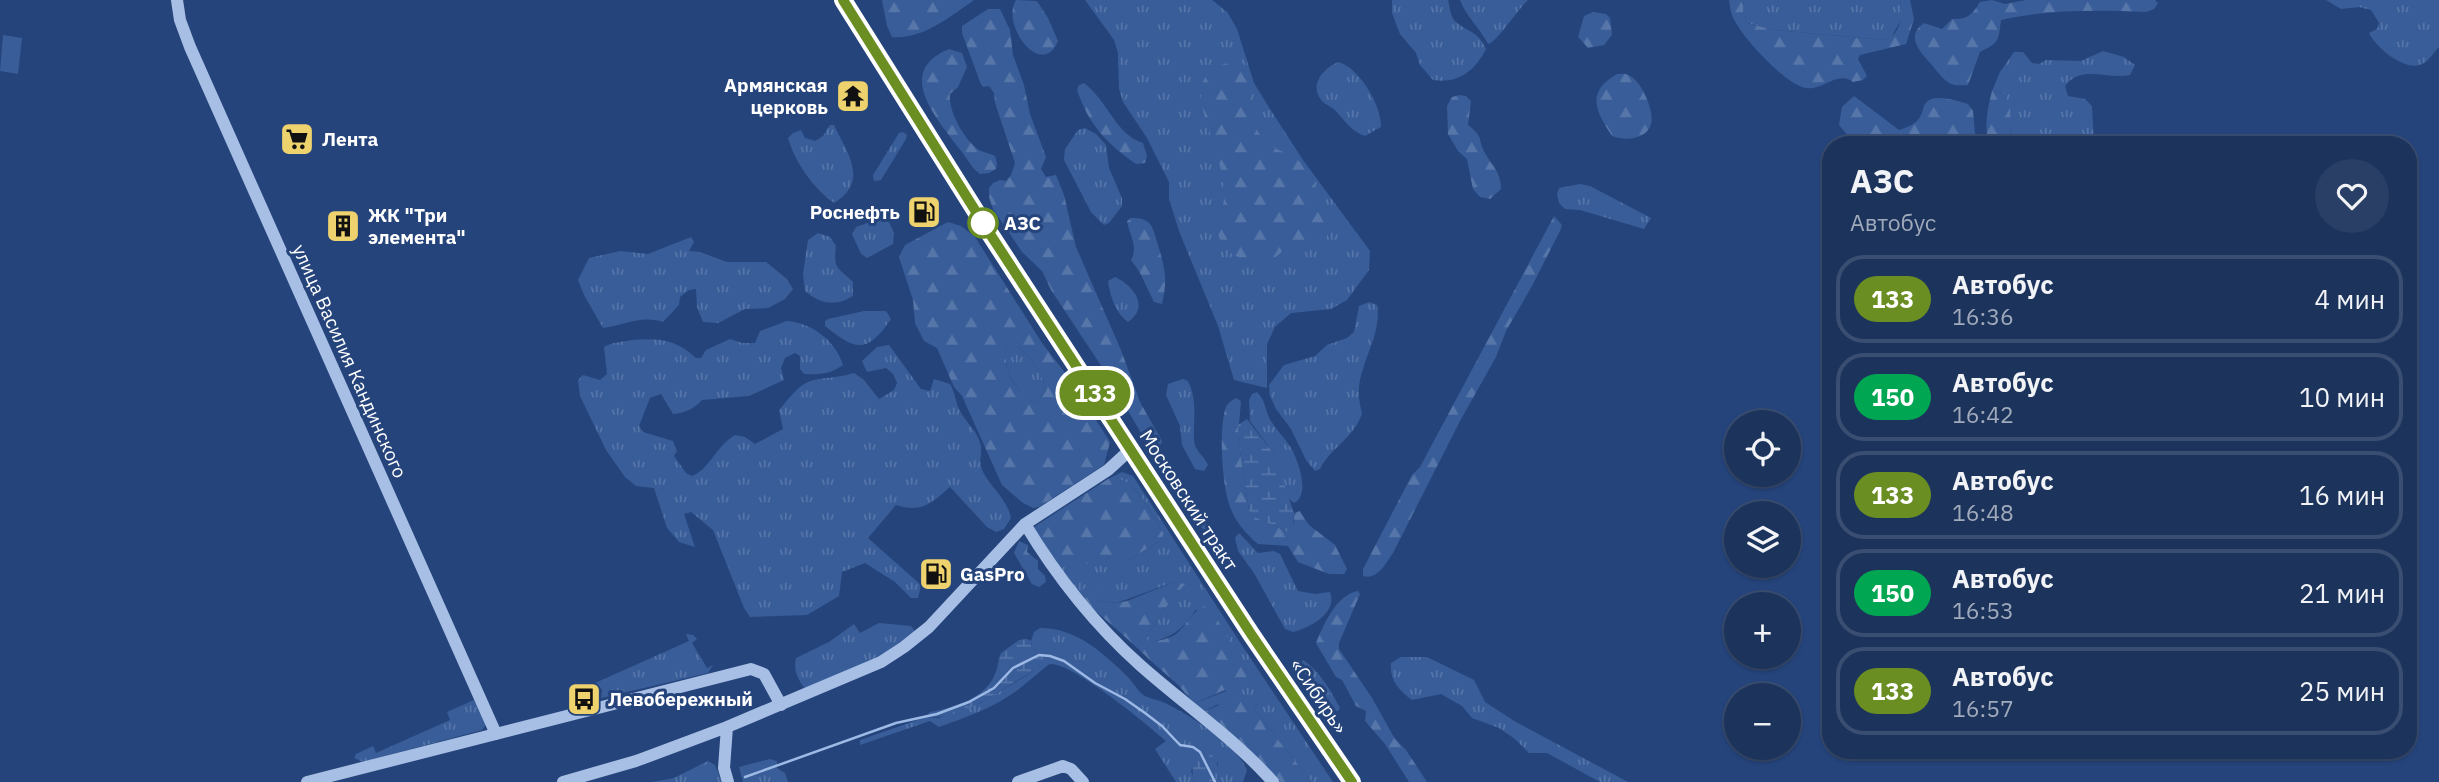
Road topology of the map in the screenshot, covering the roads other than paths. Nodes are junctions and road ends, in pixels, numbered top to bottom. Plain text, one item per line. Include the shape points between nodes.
1 (177, 0) edge
2 (843, 0) edge
3 (1131, 449) junction
4 (1025, 524) junction
5 (1251, 634) joint
6 (781, 705) junction
7 (727, 727) junction
8 (496, 734) junction
9 (307, 782) edge
10 (563, 782) edge
11 (728, 782) edge
12 (1018, 782) edge
13 (1083, 782) edge
14 (1273, 782) edge
15 (1352, 782) edge

1 - 8 street, улица Василия Кандинского via 190,47
2 - 3 highway, Московский тракт
3 - 4 street via 1108,470
3 - 5 highway, Московский тракт
4 - 6 street via 943,614 904,648
4 - 14 street via 1076,600 1104,630 1243,750
5 - 15 highway, «Сибирь»
6 - 7 street
6 - 8 street via 764,674 756,669
7 - 10 street
7 - 11 street via 724,768
8 - 9 street
12 - 13 street via 1063,766

